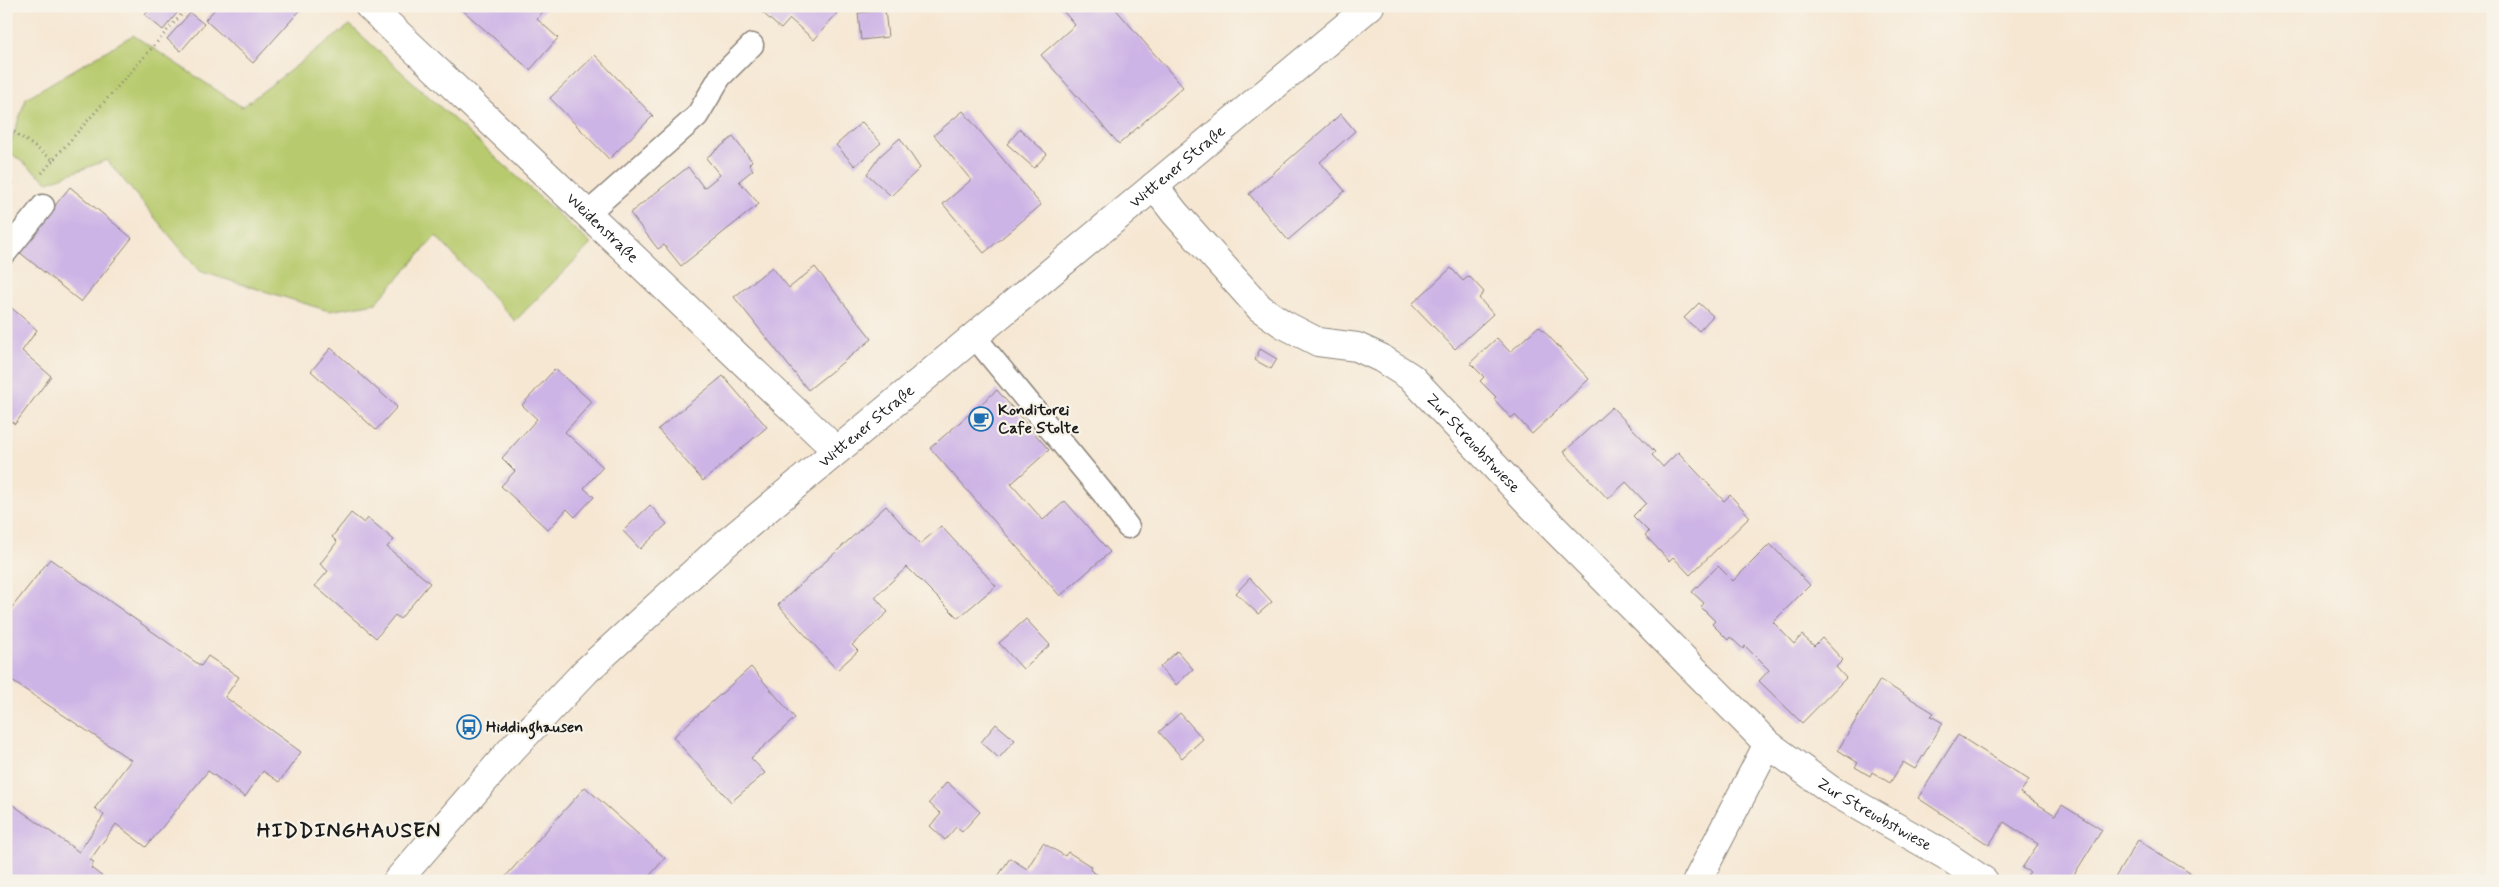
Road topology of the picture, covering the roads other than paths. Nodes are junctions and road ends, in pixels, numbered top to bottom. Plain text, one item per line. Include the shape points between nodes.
1 (369, 6) edge
2 (1370, 6) edge
3 (752, 45) dead end
4 (1154, 186) junction
5 (43, 206) dead end
6 (587, 214) junction
7 (6, 252) edge
8 (974, 336) junction
9 (836, 450) junction
10 (1128, 527) dead end
11 (1768, 744) junction
12 (397, 881) edge
13 (1697, 881) edge
14 (1984, 881) edge

1 - 6 street, Weidenstraße
2 - 4 street, Wittener Straße
3 - 6 lane via 720,77 697,116
4 - 8 street, Wittener Straße
4 - 11 street, Zur Streuobstwiese via 1260,308 1318,342 1357,347 1412,378 1528,501
5 - 7 lane
6 - 9 street, Weidenstraße
8 - 9 street, Wittener Straße
8 - 10 lane
9 - 12 street, Wittener Straße via 724,546 586,672 511,750
11 - 13 street
11 - 14 street, Zur Streuobstwiese via 1831,790

